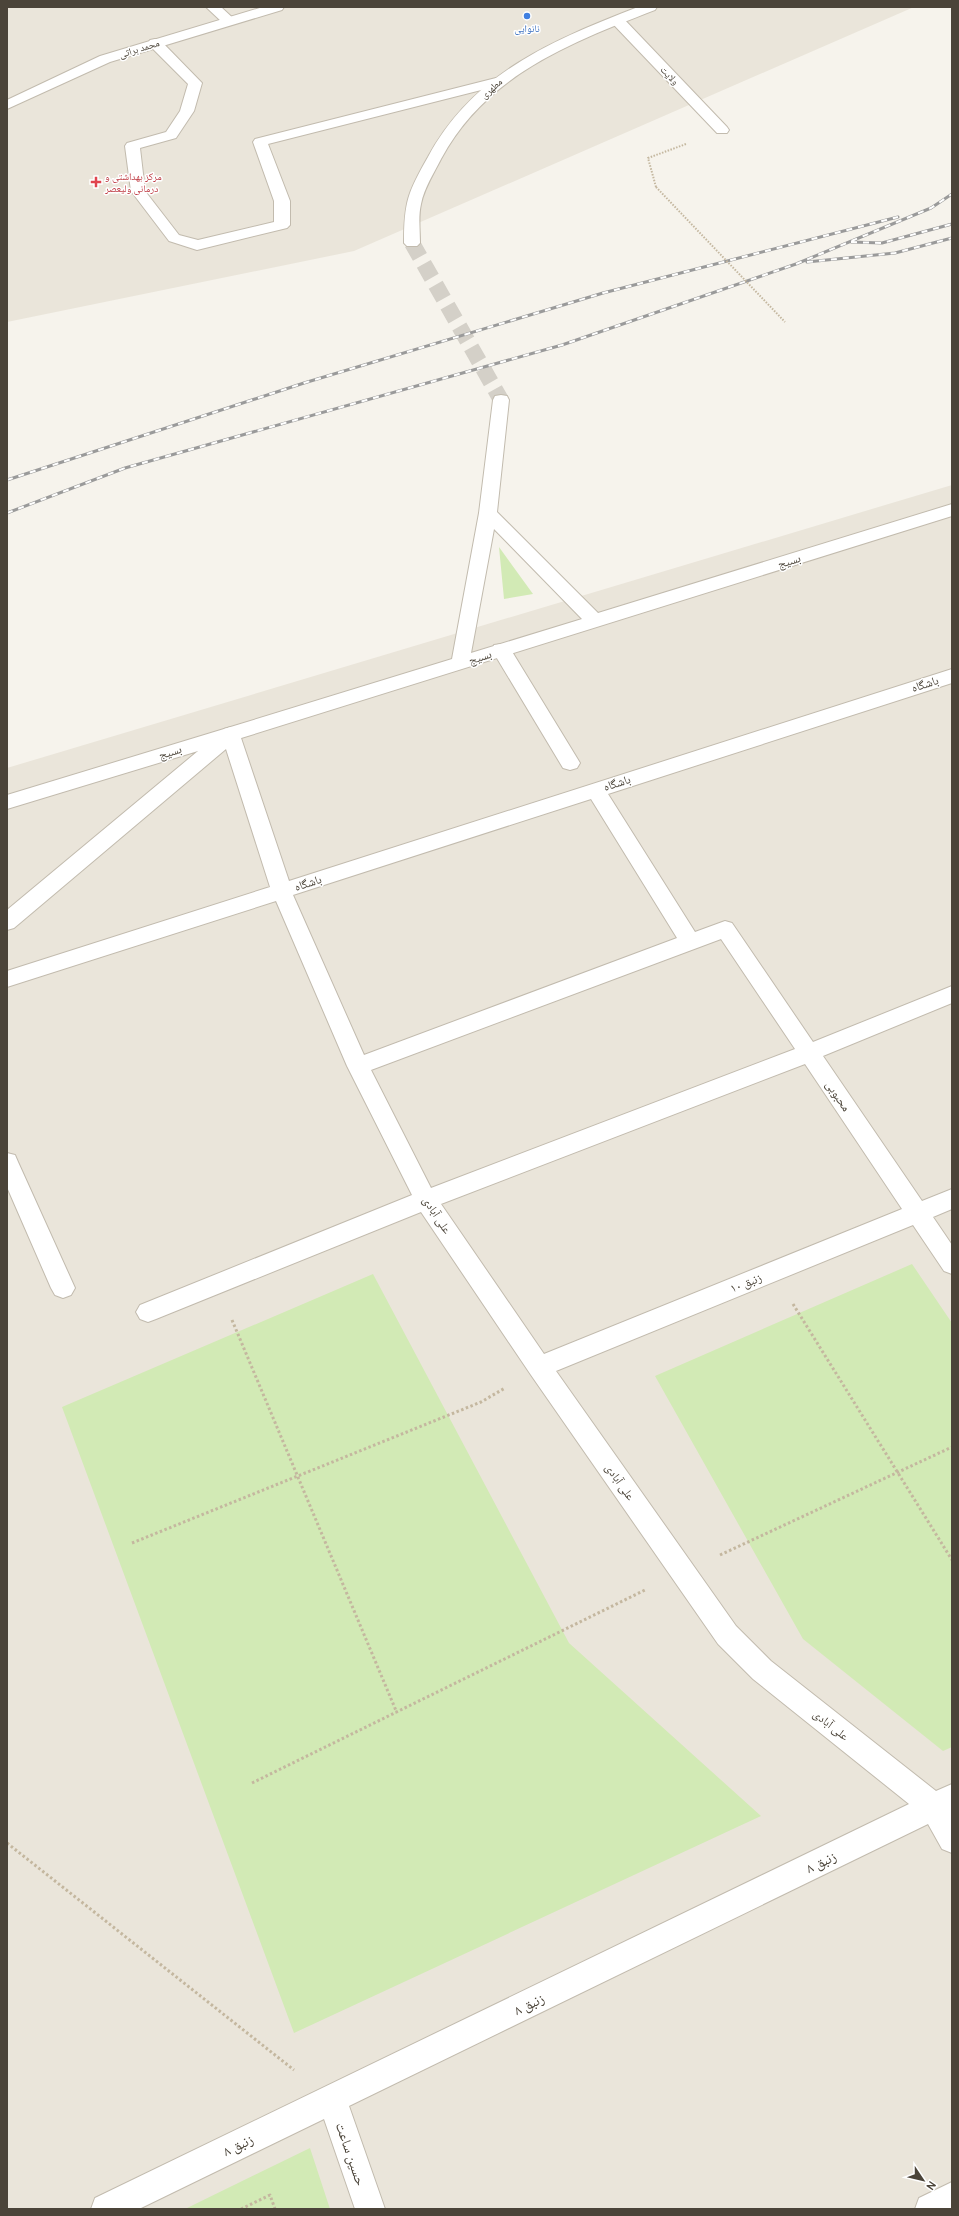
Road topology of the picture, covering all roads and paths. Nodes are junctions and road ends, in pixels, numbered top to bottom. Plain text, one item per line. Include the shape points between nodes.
1 (214, 7) edge
2 (277, 7) edge
3 (650, 7) edge
4 (615, 13) edge
5 (228, 20) junction
6 (155, 43) junction
7 (496, 82) junction
8 (7, 105) edge
9 (722, 130) joint
10 (412, 243) tunnel mouth
11 (785, 322) dead end
12 (501, 400) tunnel mouth
13 (952, 510) edge
14 (488, 513) junction
15 (595, 621) junction
16 (501, 650) junction
17 (460, 663) junction
18 (952, 676) edge
19 (231, 734) junction
20 (570, 763) dead end
21 (595, 790) junction
22 (7, 802) edge
23 (282, 892) junction
24 (7, 922) edge
25 (690, 941) junction
26 (7, 979) edge
27 (952, 994) edge
28 (809, 1053) junction
29 (358, 1066) junction
30 (7, 1162) edge
31 (952, 1199) edge
32 (426, 1200) junction
33 (918, 1213) junction
34 (952, 1264) edge
35 (773, 1272) junction
36 (218, 1284) junction
37 (63, 1288) dead end
38 (148, 1312) dead end
39 (539, 1367) junction
40 (952, 1447) edge
41 (897, 1472) junction
42 (298, 1476) junction
43 (132, 1543) dead end
44 (952, 1560) edge
45 (683, 1572) junction
46 (397, 1713) junction
47 (252, 1783) dead end
48 (943, 1803) edge
49 (952, 1839) edge
50 (7, 1842) edge
51 (332, 2100) junction
52 (952, 2197) edge
53 (106, 2209) edge
54 (241, 2209) edge
55 (275, 2209) edge
56 (370, 2209) edge
57 (930, 2209) edge

1 - 5 street
2 - 5 street, محمد براتی
3 - 4 street, مطهری
4 - 7 street, مطهری via 536,56
4 - 9 street, ولایت
5 - 6 street, محمد براتی
6 - 7 street via 195,83 187,111 171,135 132,146 138,191 174,238 197,245 282,225 282,201 260,142
6 - 8 street, محمد براتی via 105,59
7 - 10 street, مطهری via 456,121 432,160 413,205
9 - 11 path, bridge via 648,158 656,186
12 - 14 street
13 - 15 street, بسیج
14 - 15 street
14 - 17 street
15 - 16 street, بسیج
16 - 17 street, بسیج
16 - 20 street
17 - 19 street, بسیج
18 - 21 street, باشگاه
19 - 22 street, بسیج
19 - 23 street, علی آبادی
19 - 24 street
21 - 23 street, باشگاه
21 - 25 street
23 - 26 street, باشگاه
23 - 29 street, علی آبادی
25 - 28 street, محبوبی via 724,929
25 - 29 street
27 - 28 street
28 - 32 street
28 - 33 street, محبوبی
29 - 32 street, علی آبادی
30 - 37 street
31 - 33 street, زنبق ۱۰
32 - 36 street
32 - 39 street, علی آبادی
33 - 34 street, محبوبی
33 - 35 street, زنبق ۱۰
35 - 39 street, زنبق ۱۰
35 - 41 path
36 - 38 street
36 - 42 path
39 - 42 path via 481,1402
39 - 45 street, علی آبادی
40 - 41 path
41 - 44 path
41 - 45 path
42 - 43 path
42 - 46 path
45 - 46 path
45 - 48 street, علی آبادی via 727,1635 762,1670
46 - 47 path
48 - 49 street, علی آبادی
48 - 51 street, زنبق ۸
50 - 51 path
51 - 53 street, زنبق ۸
51 - 56 street, حسین ساعت
52 - 57 street
54 - 55 path via 270,2195

